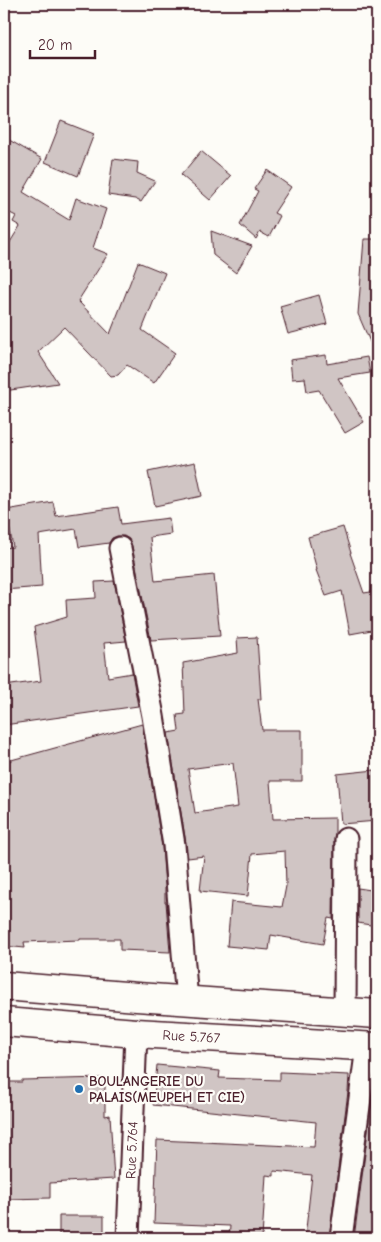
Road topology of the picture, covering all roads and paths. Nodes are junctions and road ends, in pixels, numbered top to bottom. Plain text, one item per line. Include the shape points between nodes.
1 (120, 548) dead end
2 (346, 839) dead end
3 (4, 986) edge
4 (187, 1001) junction
5 (345, 1012) junction
6 (377, 1014) edge
7 (4, 1022) edge
8 (136, 1032) junction
9 (372, 1047) edge
10 (128, 1238) edge
11 (341, 1238) edge

1 - 4 street via 174,845
2 - 5 street
3 - 4 highway
4 - 5 highway
5 - 6 highway
7 - 8 highway, Rue 5.767
8 - 9 highway, Rue 5.767
8 - 10 street, Rue 5.764
9 - 11 street

